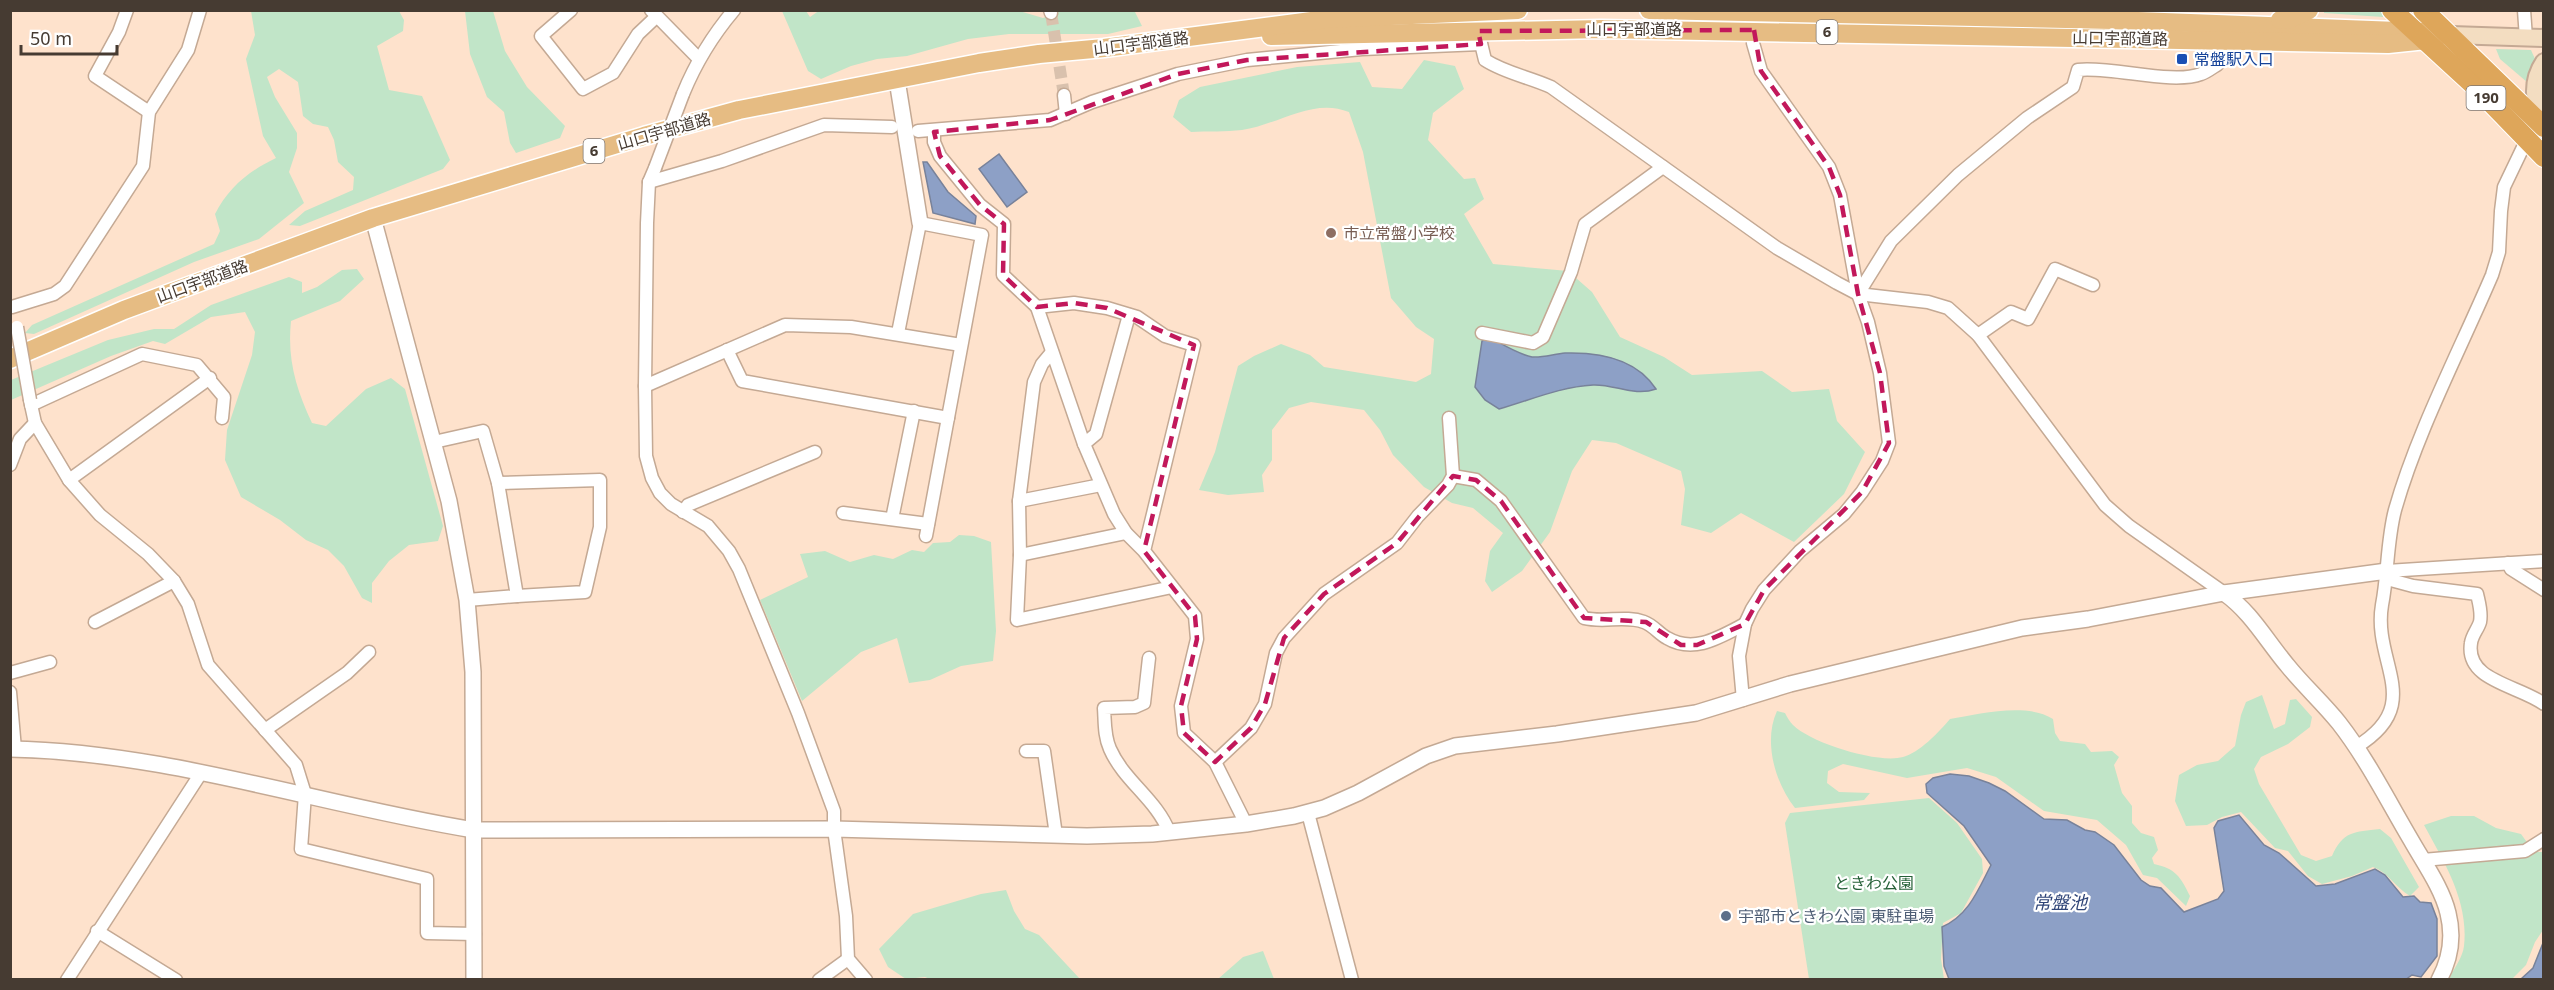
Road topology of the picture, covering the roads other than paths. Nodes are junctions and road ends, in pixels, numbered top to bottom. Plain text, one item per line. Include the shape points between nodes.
1 (127, 10) edge
2 (200, 10) edge
3 (571, 10) edge
4 (734, 10) edge
5 (1518, 10) edge
6 (1649, 10) edge
7 (2309, 10) edge
8 (2392, 10) edge
9 (2423, 10) edge
10 (2524, 10) edge
11 (1477, 11) edge
12 (1713, 11) edge
13 (653, 14) edge
14 (2112, 15) edge
15 (1756, 18) edge
16 (2243, 24) junction
17 (2451, 35) junction
18 (1203, 36) junction
19 (2420, 36) junction
20 (1480, 38) junction
21 (2526, 38) junction
22 (2544, 38) edge
23 (2222, 40) junction
24 (699, 59) junction
25 (2544, 62) edge
26 (897, 80) junction
27 (1064, 95) tunnel mouth
28 (148, 112) junction
29 (1066, 114) junction
30 (2544, 125) edge
31 (892, 127) dead end
32 (918, 131) dead end
33 (934, 132) junction
34 (2527, 139) junction
35 (2544, 157) edge
36 (1663, 167) junction
37 (649, 182) junction
38 (373, 218) junction
39 (920, 223) junction
40 (2093, 285) dead end
41 (1858, 294) junction
42 (11, 306) edge
43 (1037, 307) junction
44 (1129, 315) junction
45 (898, 333) junction
46 (1482, 333) dead end
47 (1978, 335) junction
48 (961, 345) junction
49 (727, 350) junction
50 (1052, 352) junction
51 (10, 359) edge
52 (210, 378) junction
53 (645, 386) junction
54 (31, 402) junction
55 (914, 411) junction
56 (222, 418) dead end
57 (948, 418) junction
58 (1449, 418) dead end
59 (35, 423) junction
60 (434, 442) junction
61 (1084, 444) junction
62 (815, 452) dead end
63 (10, 465) edge
64 (1453, 477) junction
65 (69, 480) junction
66 (498, 483) junction
67 (1101, 485) junction
68 (1019, 501) junction
69 (682, 512) junction
70 (843, 513) dead end
71 (892, 519) junction
72 (1126, 533) junction
73 (1144, 551) junction
74 (1020, 555) junction
75 (2544, 561) edge
76 (2508, 563) junction
77 (2387, 575) junction
78 (174, 581) junction
79 (1172, 587) junction
80 (2544, 590) edge
81 (2224, 593) junction
82 (517, 596) junction
83 (467, 600) junction
84 (95, 622) dead end
85 (1745, 624) junction
86 (369, 652) dead end
87 (1149, 658) dead end
88 (50, 662) dead end
89 (10, 673) edge
90 (10, 692) edge
91 (1743, 700) junction
92 (2544, 704) edge
93 (265, 730) junction
94 (2356, 747) junction
95 (13, 749) edge
96 (1026, 751) dead end
97 (1215, 762) junction
98 (201, 773) junction
99 (305, 794) junction
100 (1308, 813) junction
101 (1246, 824) junction
102 (834, 829) junction
103 (474, 830) junction
104 (1169, 832) junction
105 (1056, 836) junction
106 (2544, 839) edge
107 (2423, 860) junction
108 (97, 932) junction
109 (475, 934) junction
110 (848, 959) junction
111 (67, 980) edge
112 (176, 980) edge
113 (474, 980) edge
114 (819, 980) edge
115 (866, 980) edge
116 (1352, 980) edge
117 (2439, 980) edge

1 - 28 street via 95,76
2 - 28 street via 188,50
3 - 13 street via 541,36 583,89 613,73
4 - 24 street via 713,34
5 - 11 main road, 山口宇部道路 / 6
6 - 12 main road, 山口宇部道路 / 6
7 - 16 main road via 2290,19
8 - 19 highway, 190
9 - 17 highway, 190
10 - 21 street
11 - 18 main road, 山口宇部道路 / 6 via 1327,19
11 - 20 street
12 - 15 main road, 山口宇部道路 / 6
13 - 24 street
14 - 15 main road, 山口宇部道路 / 6
14 - 16 main road, 山口宇部道路 / 6
15 - 20 main road, 山口宇部道路 / 6
15 - 23 main road, 山口宇部道路 / 6
15 - 41 street via 1753,43 1761,72 1832,174 1840,195
16 - 19 main road, 山口宇部道路 / 6
17 - 19 main road, 山口宇部道路 / 6
17 - 21 main road
17 - 30 highway, 190
18 - 20 main road, 山口宇部道路 / 6
18 - 26 main road, 山口宇部道路 / 6 via 1040,54
19 - 23 main road, 山口宇部道路 / 6 via 2388,44
19 - 34 highway, 190
20 - 29 street via 1247,60 1178,74
20 - 36 street via 1485,60 1500,70 1551,87
21 - 22 main road
23 - 41 street via 2218,64 2201,74 2166,76 2078,70 2073,87 2027,118 1958,176 1891,241
24 - 37 street, bridge
25 - 30 main road via 2536,77 2535,92 2535,104
26 - 38 main road, 山口宇部道路 / 6 via 729,113
26 - 39 street
27 - 29 street
28 - 42 street via 143,166 65,286 54,294
29 - 33 street via 1050,120
31 - 37 street via 824,125
32 - 33 street
33 - 43 street via 939,156 980,205 1004,224 1003,275
34 - 35 highway, 190
34 - 77 street via 2504,187 2499,252 2492,275 2405,477 2394,513
36 - 41 street via 1777,248
36 - 46 street via 1585,224 1571,272 1543,337 1533,343
37 - 53 street
38 - 51 main road, 山口宇部道路 / 6 via 124,310
38 - 60 street
39 - 45 street
39 - 48 street via 982,235
40 - 47 street via 2055,269 2028,319 2011,312
41 - 47 street via 1948,308
41 - 85 street via 1880,373 1889,443 1862,492 1764,590
42 - 54 street, bridge
43 - 44 street via 1074,303
43 - 50 street
44 - 61 street via 1096,434
44 - 73 street via 1165,336 1194,345
45 - 48 street
45 - 49 street via 785,325
47 - 81 street via 2105,505
48 - 57 street
49 - 53 street
49 - 55 street via 742,381
50 - 61 street
50 - 68 street via 1034,382
52 - 54 street via 197,365 142,354
52 - 56 street via 224,397
52 - 65 street
53 - 69 street via 645,441 652,478 660,493
54 - 59 street
55 - 57 street
55 - 71 street
57 - 71 street via 927,530
58 - 64 street
59 - 63 street via 20,439
59 - 65 street
60 - 66 street via 483,431
60 - 83 street
61 - 67 street
62 - 69 street via 688,505
64 - 85 street via 1476,480 1501,501 1584,618 1646,622 1681,645 1716,639
64 - 97 street via 1397,543 1324,594 1284,638 1260,712 1251,728
65 - 78 street via 100,515
66 - 82 street
66 - 82 street via 600,480 600,527 585,592
67 - 68 street
67 - 72 street
68 - 74 street
69 - 102 street via 708,526 739,569 834,811
70 - 71 street
72 - 73 street
72 - 74 street
73 - 79 street
74 - 79 street via 1017,620
75 - 76 street
76 - 77 street
76 - 80 street
77 - 81 street
77 - 92 street via 2413,585 2477,594 2480,621 2471,641 2470,657 2477,670 2531,694
77 - 94 street via 2380,625 2394,695 2392,708 2379,729
78 - 84 street
78 - 93 street via 188,604 208,664
79 - 97 street via 1195,616 1197,628 1181,706 1184,733
81 - 91 street via 2022,628 1790,684
81 - 94 street via 2251,617
82 - 83 street
83 - 103 street via 473,672
85 - 91 street via 1739,656
86 - 93 street via 347,674
87 - 104 street via 1144,703 1104,708 1105,734 1110,750 1158,811
88 - 89 street
90 - 95 street
91 - 100 street via 1696,713 1455,746
93 - 99 street via 296,765
94 - 107 street
95 - 98 street via 105,756
96 - 105 street via 1044,751
97 - 101 street
98 - 99 street
98 - 108 street
99 - 103 street
99 - 109 street via 301,849 427,879 427,933
100 - 101 street
100 - 116 street
101 - 104 street
102 - 103 street
102 - 105 street
102 - 110 street
103 - 109 street
104 - 105 street
106 - 107 street via 2525,851
107 - 117 street via 2443,898 2450,923 2450,952
108 - 111 street
108 - 112 street
109 - 113 street
110 - 114 street
110 - 115 street

